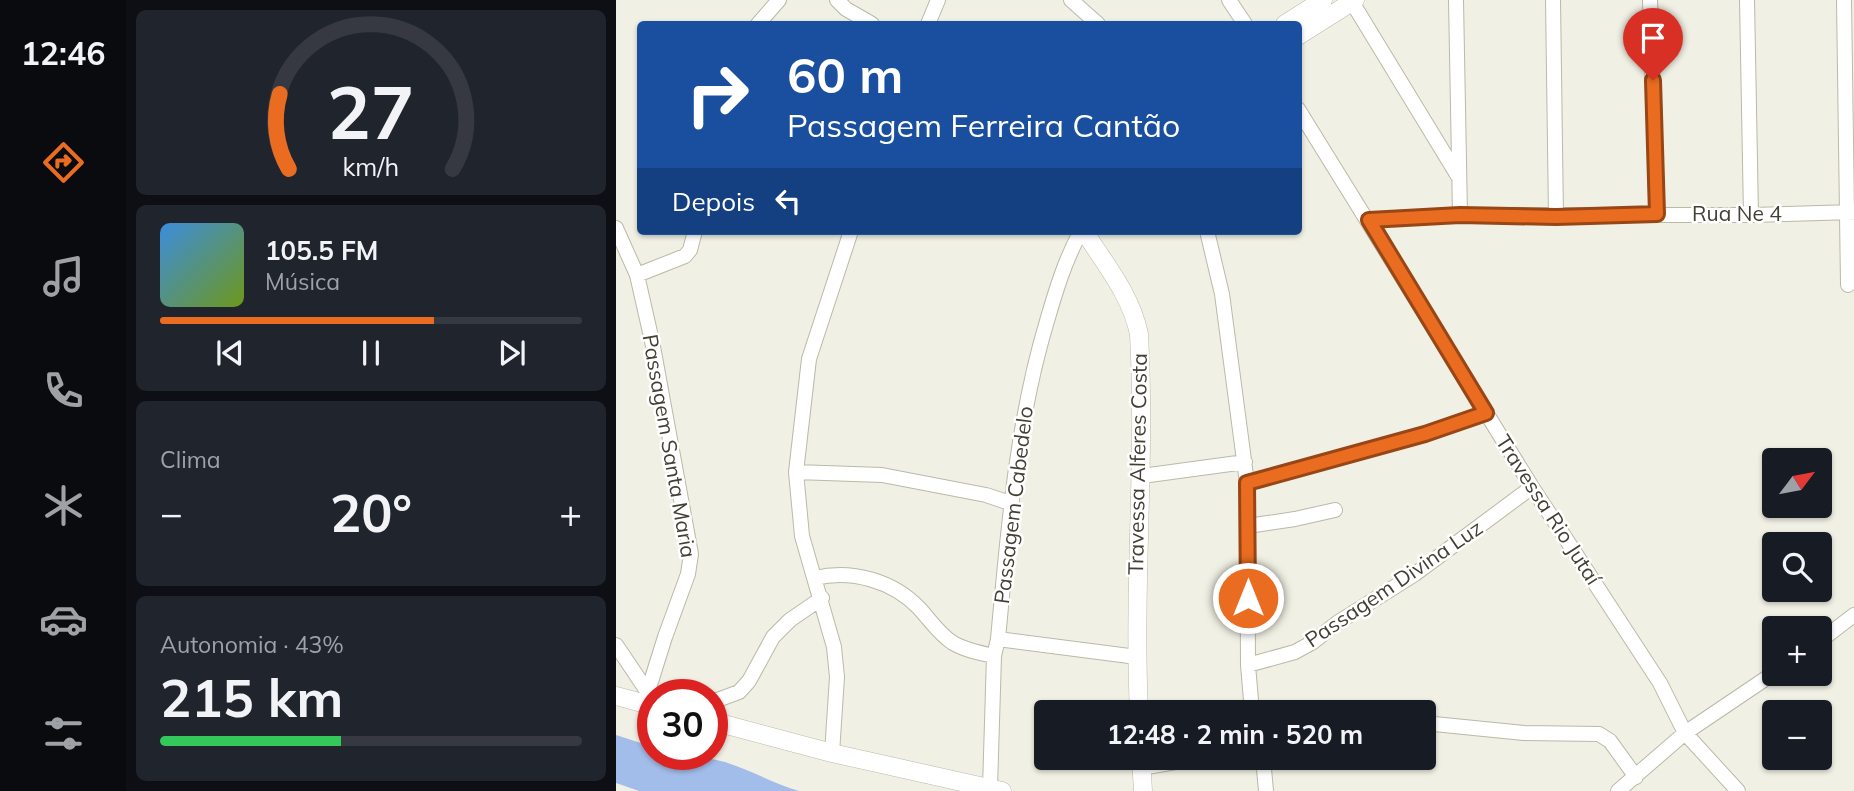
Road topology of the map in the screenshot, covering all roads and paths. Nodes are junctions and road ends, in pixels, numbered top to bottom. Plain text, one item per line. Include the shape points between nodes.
1 (779, 0) edge
2 (837, 0) edge
3 (938, 0) edge
4 (1071, 0) edge
5 (1229, 0) edge
6 (1323, 0) edge
7 (1456, 0) edge
8 (1553, 0) edge
9 (1650, 0) edge
10 (1747, 0) edge
11 (1844, 0) edge
12 (1354, 1) edge
13 (761, 21) edge
14 (867, 21) edge
15 (929, 21) edge
16 (1095, 21) edge
17 (1243, 21) edge
18 (1290, 21) edge
19 (1302, 34) edge
20 (1302, 116) edge
21 (1458, 177) junction
22 (1851, 212) edge
23 (1657, 214) junction
24 (1460, 215) junction
25 (1751, 215) junction
26 (1556, 217) junction
27 (1369, 220) junction
28 (616, 228) edge
29 (694, 235) edge
30 (850, 235) edge
31 (1080, 235) edge
32 (1085, 235) edge
33 (1208, 235) edge
34 (637, 275) junction
35 (1848, 285) dead end
36 (1486, 413) junction
37 (1245, 462) junction
38 (796, 472) junction
39 (1142, 476) junction
40 (1247, 483) junction
41 (1532, 487) junction
42 (1010, 503) junction
43 (1335, 510) dead end
44 (1248, 526) junction
45 (815, 578) junction
46 (822, 598) junction
47 (1854, 615) edge
48 (1832, 631) edge
49 (998, 639) junction
50 (616, 645) edge
51 (994, 656) junction
52 (1136, 657) junction
53 (1248, 665) junction
54 (655, 679) edge
55 (637, 681) edge
56 (1762, 681) edge
57 (616, 696) edge
58 (728, 696) edge
59 (637, 699) edge
60 (1138, 700) edge
61 (1251, 700) edge
62 (1436, 724) edge
63 (728, 725) edge
64 (1685, 733) junction
65 (832, 753) junction
66 (1142, 770) edge
67 (1264, 770) edge
68 (1636, 777) junction
69 (996, 789) edge
70 (1143, 791) edge
71 (1266, 791) edge
72 (1618, 791) edge
73 (1738, 791) edge

1 - 13 street
2 - 14 street
3 - 15 street
4 - 16 street
5 - 17 street
6 - 18 street
7 - 21 street
8 - 26 street
9 - 23 street
10 - 25 street
11 - 22 street
12 - 19 street
12 - 21 street
20 - 27 street, Travessa Rio Jutaí
21 - 24 street
22 - 25 street, Rua Ne 4
22 - 35 street
23 - 25 street, Rua Ne 4
23 - 26 street, Rua Ne 4
24 - 26 street, Rua Ne 4
24 - 27 street, Rua Ne 4
27 - 36 street, Travessa Rio Jutaí
28 - 34 street, Passagem Santa Maria
29 - 34 street via 685,256
30 - 38 street via 809,359
31 - 42 street, Passagem Cabedelo via 1065,262 1037,352
32 - 39 street, Travessa Alferes Costa via 1135,315
33 - 37 street via 1222,294
34 - 54 street, Passagem Santa Maria via 691,554
36 - 40 street
36 - 41 street, Travessa Rio Jutaí
37 - 39 street
37 - 40 street
38 - 42 street via 882,475
38 - 45 street via 802,536
39 - 52 street, Travessa Alferes Costa
40 - 44 street
41 - 53 street, Passagem Divina Luz via 1313,642
41 - 64 street, Travessa Rio Jutaí via 1660,683
42 - 49 street, Passagem Cabedelo
43 - 44 street
44 - 53 street
45 - 46 street
45 - 51 street via 843,575 881,582 909,600 952,643
46 - 58 street via 773,637 749,681
46 - 65 street via 837,677
47 - 48 street
49 - 51 street, Passagem Cabedelo
49 - 52 street
50 - 55 street
51 - 69 street, Passagem Cabedelo
52 - 60 street, Travessa Alferes Costa
53 - 61 street
56 - 64 street
57 - 59 street
62 - 68 street via 1524,733 1600,734
63 - 65 street
64 - 68 street
64 - 73 street, Travessa Rio Jutaí
65 - 69 street
66 - 70 street
67 - 71 street
68 - 72 street

